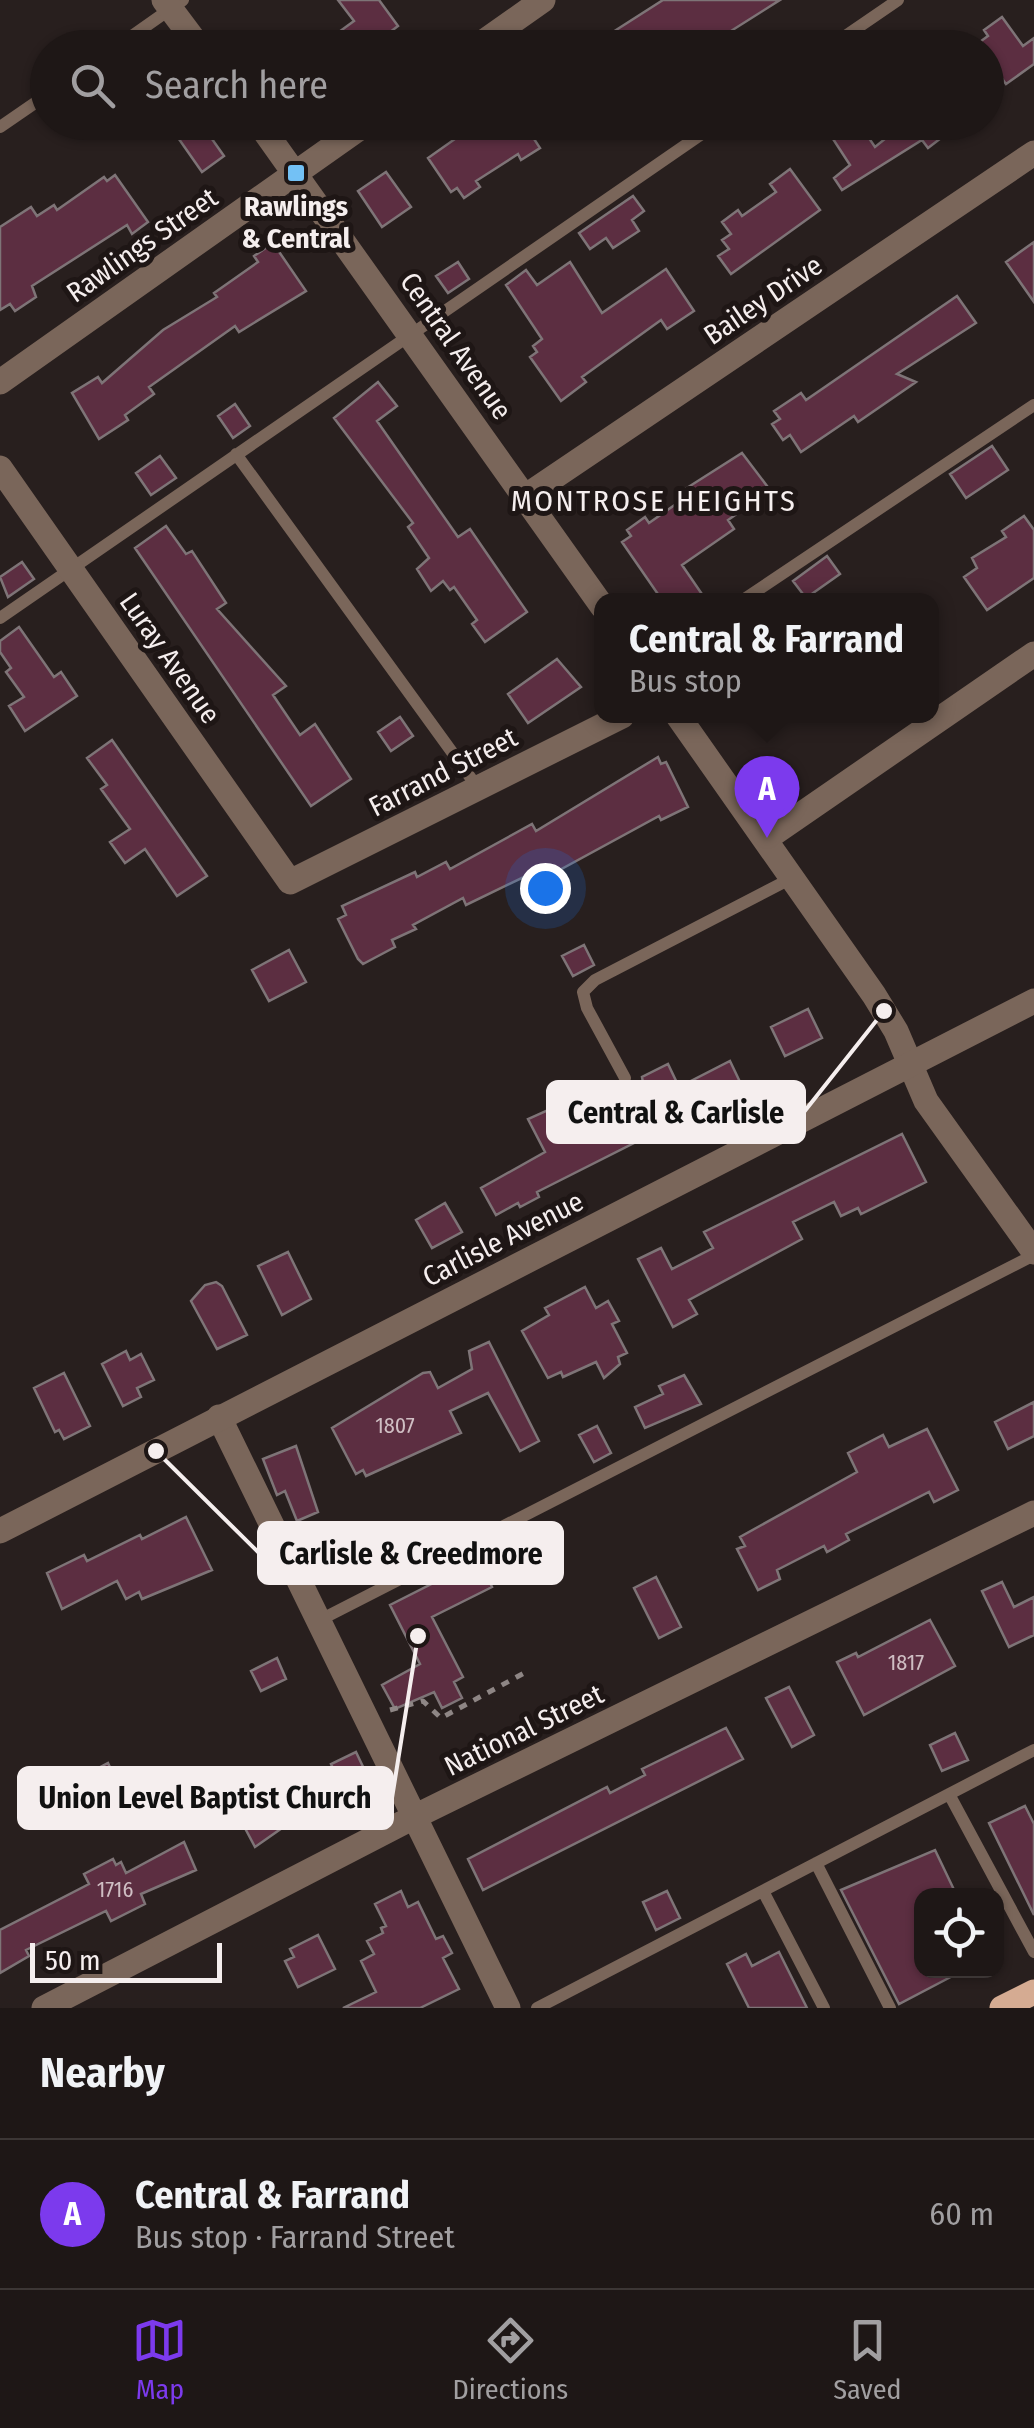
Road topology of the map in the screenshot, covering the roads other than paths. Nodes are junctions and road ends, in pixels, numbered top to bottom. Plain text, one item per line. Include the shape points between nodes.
1 (543, 0) edge
2 (898, 0) edge
3 (172, 3) edge
4 (138, 30) edge
5 (189, 30) edge
6 (500, 30) edge
7 (854, 30) edge
8 (30, 106) edge
9 (0, 127) edge
10 (271, 140) edge
11 (343, 140) edge
12 (692, 140) edge
13 (1034, 154) edge
14 (296, 173) junction
15 (410, 333) junction
16 (0, 382) edge
17 (1034, 405) edge
18 (236, 454) junction
19 (0, 468) edge
20 (526, 496) junction
21 (72, 570) junction
22 (753, 593) edge
23 (594, 594) edge
24 (0, 618) edge
25 (1034, 654) edge
26 (939, 719) edge
27 (608, 723) edge
28 (683, 723) edge
29 (934, 723) edge
30 (478, 788) junction
31 (767, 838) junction
32 (792, 878) junction
33 (290, 882) joint
34 (1034, 1000) edge
35 (910, 1064) junction
36 (625, 1078) dead end
37 (1034, 1254) edge
38 (219, 1417) junction
39 (1034, 1513) edge
40 (0, 1531) edge
41 (316, 1622) junction
42 (1034, 1750) edge
43 (949, 1794) junction
44 (414, 1817) junction
45 (816, 1863) junction
46 (762, 1891) junction
47 (1034, 1952) edge
48 (1034, 1992) edge
49 (44, 2008) edge
50 (508, 2008) edge
51 (537, 2008) edge
52 (824, 2008) edge
53 (890, 2008) edge
54 (1002, 2008) edge

1 - 6 street
2 - 7 lane
3 - 4 lane
3 - 5 street
8 - 9 lane
10 - 14 street, Central Avenue
11 - 14 street, Rawlings Street
12 - 15 lane
13 - 20 street, Bailey Drive
14 - 15 street, Central Avenue
14 - 16 street, Rawlings Street
15 - 18 lane
15 - 20 street, Central Avenue
17 - 22 lane
18 - 21 lane
18 - 30 lane
19 - 21 street, Luray Avenue
20 - 23 street, Central Avenue
21 - 24 lane
21 - 33 street, Luray Avenue
25 - 26 street
27 - 30 street, Farrand Street
28 - 31 street
29 - 31 street
30 - 33 street, Farrand Street
31 - 32 street
32 - 35 street via 884,1011
32 - 36 lane via 595,980 584,992
34 - 35 street, Carlisle Avenue
35 - 37 street via 926,1101
35 - 38 street, Carlisle Avenue
37 - 41 lane
38 - 40 street, Carlisle Avenue
38 - 41 street
39 - 44 street, National Street
41 - 44 street
42 - 43 lane
43 - 45 lane
43 - 47 lane
44 - 49 street, National Street
44 - 50 street
45 - 46 lane
45 - 53 lane
46 - 51 lane
46 - 52 lane
48 - 54 main road

